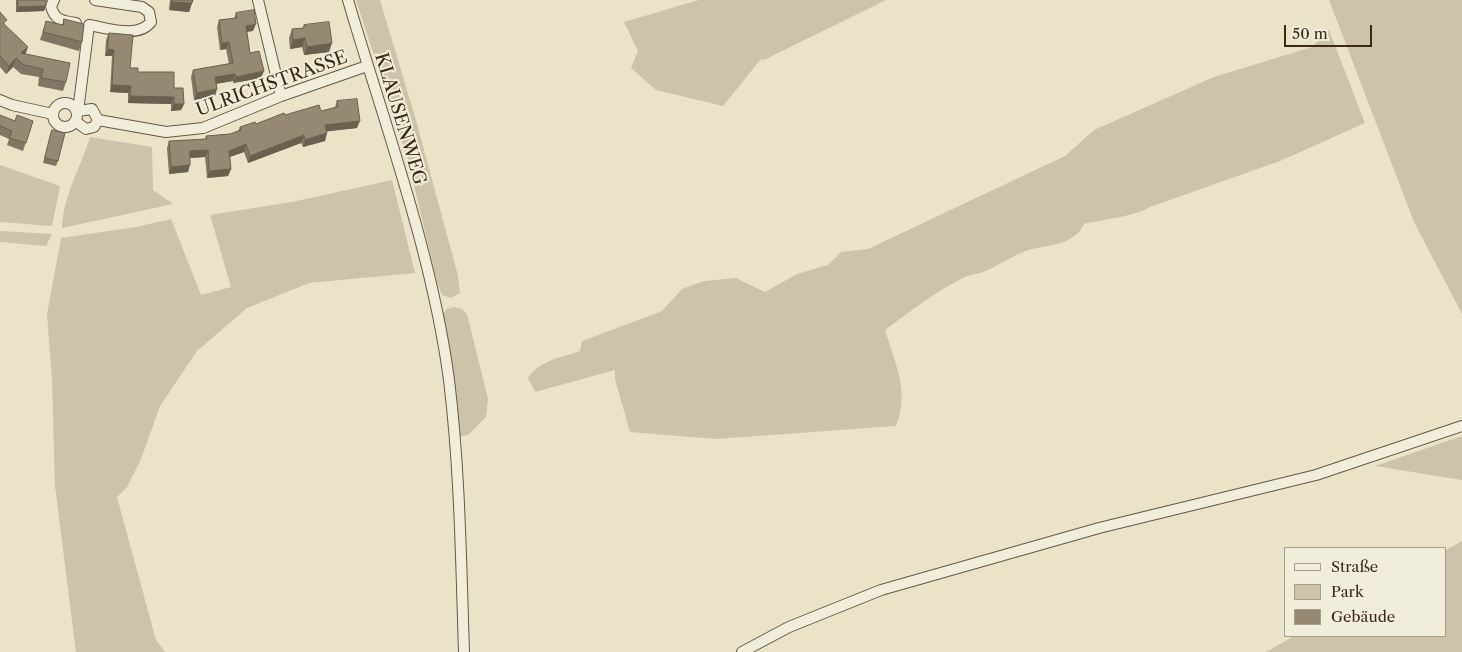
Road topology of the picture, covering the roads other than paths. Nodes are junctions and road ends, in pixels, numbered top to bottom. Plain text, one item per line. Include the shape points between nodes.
1 (54, 0) edge
2 (94, 0) edge
3 (258, 0) edge
4 (348, 0) edge
5 (89, 25) junction
6 (367, 66) junction
7 (281, 96) junction
8 (0, 100) edge
9 (78, 111) junction
10 (53, 114) junction
11 (98, 120) junction
12 (75, 121) junction
13 (1462, 426) edge
14 (464, 652) edge
15 (742, 652) edge

1 - 5 street via 51,6 53,15 60,21
2 - 5 street via 142,7 149,12 151,22 138,32
3 - 7 street
4 - 6 street, KLAUSENWEG
5 - 9 street
6 - 7 street, ULRICHSTRASSE
6 - 14 street, KLAUSENWEG via 422,247 449,379 460,521
7 - 11 street, ULRICHSTRASSE via 186,132 166,132
8 - 10 street, ULRICHSTRASSE
9 - 10 street, ULRICHSTRASSE via 70,104 58,105
9 - 11 street, ULRICHSTRASSE via 92,109
9 - 12 street
10 - 12 street, ULRICHSTRASSE via 62,126 70,127
11 - 12 street, ULRICHSTRASSE via 86,129
13 - 15 street via 1316,475 1099,528 881,590 789,627

